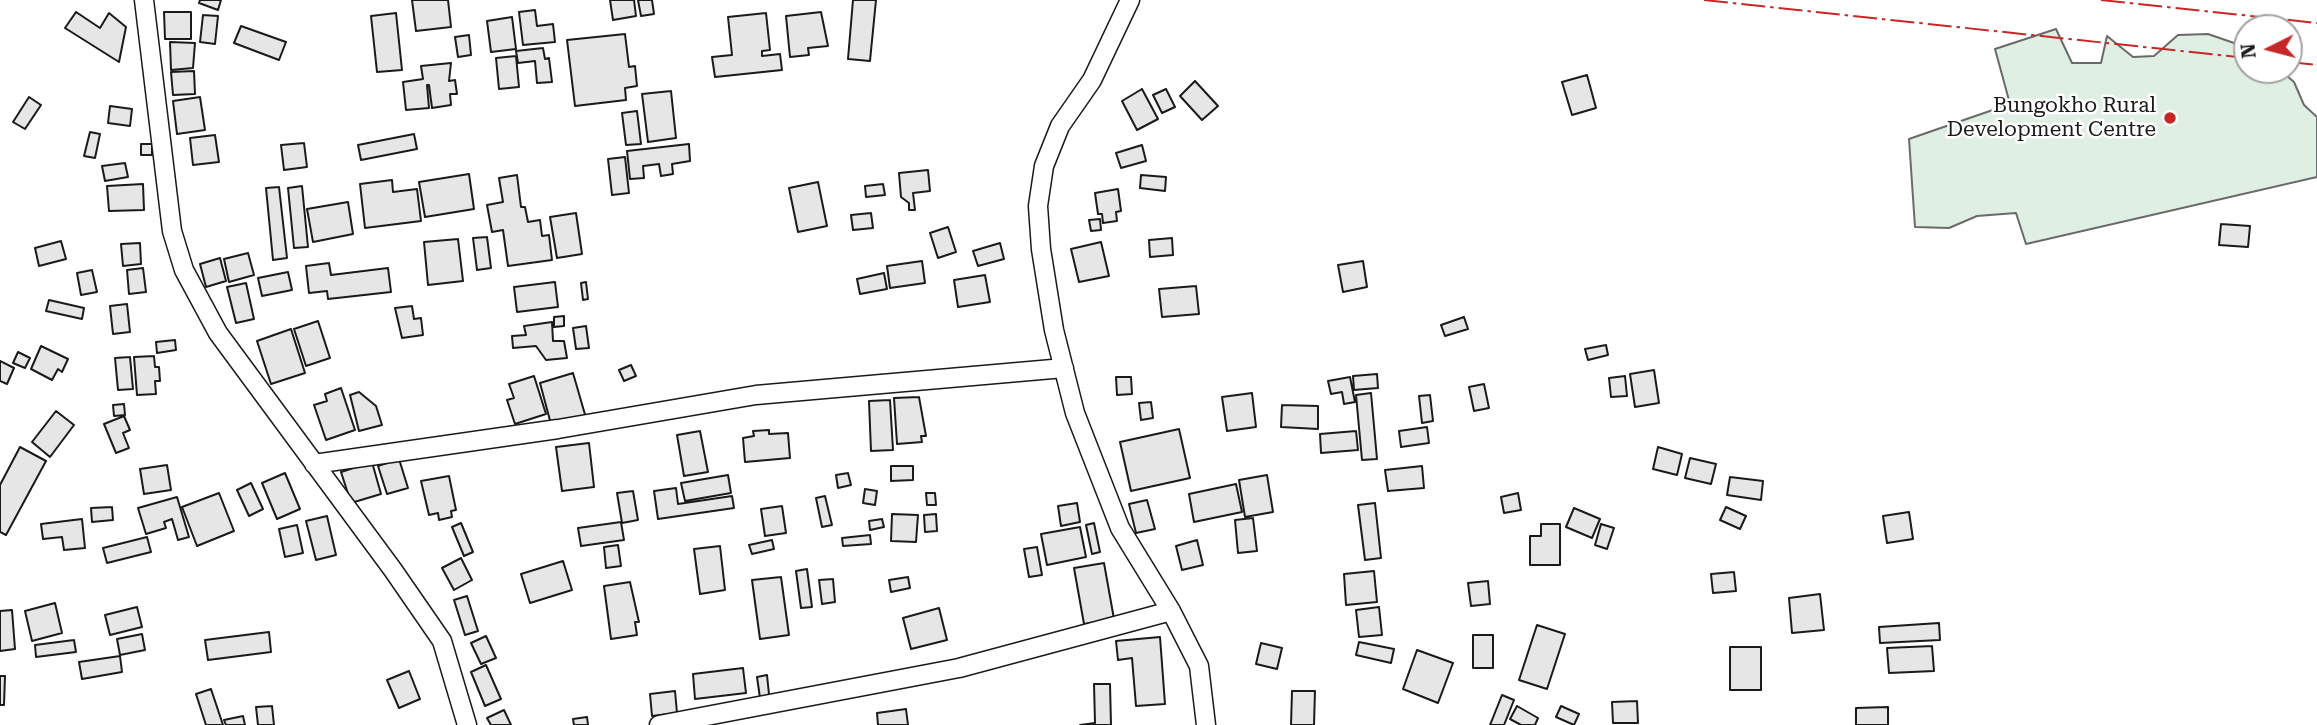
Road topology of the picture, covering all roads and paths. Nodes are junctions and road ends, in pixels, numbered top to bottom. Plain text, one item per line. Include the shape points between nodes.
1 (144, 0) edge
2 (1130, 0) edge
3 (1065, 369) junction
4 (314, 464) junction
5 (1171, 611) junction
6 (467, 725) edge
7 (659, 725) edge
8 (1206, 725) edge

1 - 4 street via 172,232 184,270 218,333
2 - 3 street via 1092,80 1060,126 1044,166 1038,206 1041,249
3 - 4 street via 755,395
3 - 5 street via 1075,413 1120,528
4 - 6 street via 442,641
5 - 7 street via 946,671
5 - 8 street via 1199,666

